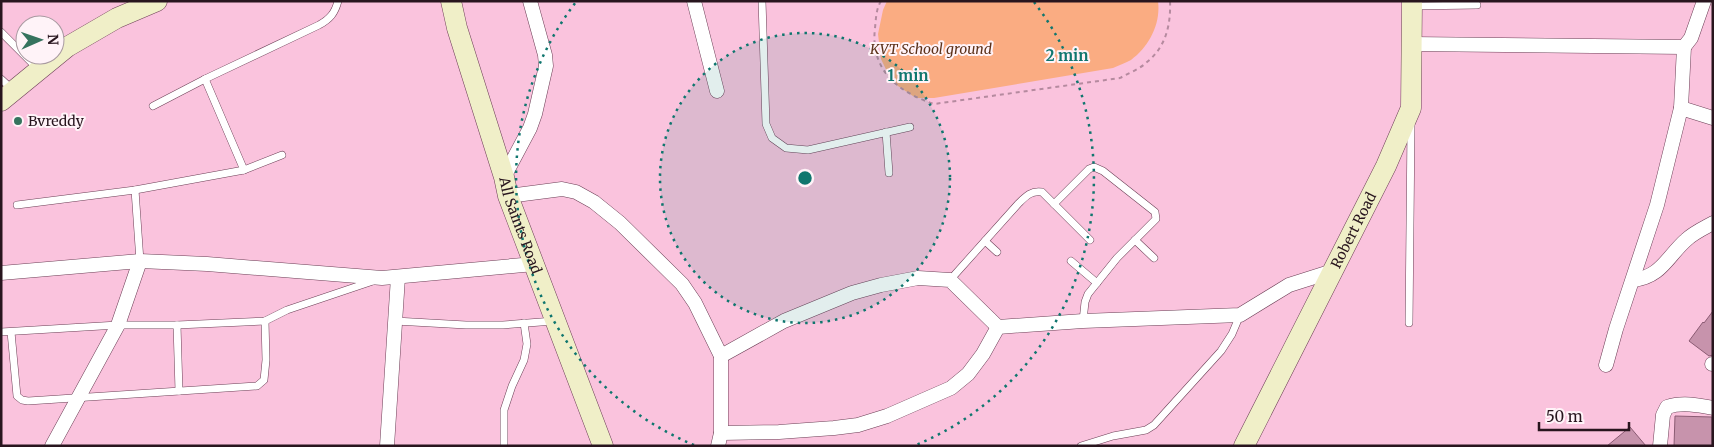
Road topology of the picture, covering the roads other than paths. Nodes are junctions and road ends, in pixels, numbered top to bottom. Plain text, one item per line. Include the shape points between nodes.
1 (158, 1) edge
2 (338, 1) edge
3 (451, 1) edge
4 (530, 1) edge
5 (694, 1) edge
6 (762, 1) edge
7 (1706, 1) edge
8 (1713, 3) edge
9 (1412, 4) edge
10 (1477, 5) dead end
11 (1, 32) edge
12 (1412, 44) junction
13 (1684, 46) junction
14 (39, 70) junction
15 (206, 79) junction
16 (6, 90) edge
17 (717, 91) dead end
18 (153, 106) dead end
19 (1411, 108) junction
20 (1681, 108) junction
21 (1713, 118) edge
22 (910, 127) dead end
23 (886, 132) junction
24 (282, 155) dead end
25 (244, 170) junction
26 (889, 173) dead end
27 (506, 186) junction
28 (135, 190) junction
29 (1054, 204) junction
30 (17, 205) dead end
31 (1713, 223) edge
32 (1090, 240) dead end
33 (1135, 240) junction
34 (985, 241) junction
35 (997, 252) dead end
36 (1154, 258) dead end
37 (140, 261) junction
38 (1071, 261) dead end
39 (534, 264) junction
40 (1333, 271) junction
41 (1, 273) edge
42 (398, 277) junction
43 (382, 278) junction
44 (950, 280) junction
45 (1633, 280) junction
46 (1097, 283) junction
47 (1240, 315) junction
48 (556, 320) junction
49 (265, 321) junction
50 (395, 321) junction
51 (1083, 321) junction
52 (1409, 323) dead end
53 (524, 324) junction
54 (118, 325) junction
55 (177, 325) junction
56 (998, 327) junction
57 (1, 332) edge
58 (11, 332) junction
59 (721, 356) junction
60 (1606, 365) dead end
61 (179, 391) junction
62 (79, 397) junction
63 (1713, 408) edge
64 (720, 440) edge
65 (52, 446) edge
66 (387, 446) edge
67 (504, 446) edge
68 (603, 446) edge
69 (1081, 446) edge
70 (1244, 446) edge
71 (1660, 446) edge

1 - 14 street via 118,18 67,47
2 - 15 lane via 330,19
3 - 27 street, All Saints Road
4 - 27 street via 546,66 535,114
5 - 17 street
6 - 23 lane via 766,124 772,138 786,148 808,150
7 - 8 street
7 - 13 street via 1691,38
9 - 10 lane
9 - 12 street, Robert Road
11 - 14 lane
12 - 13 street
12 - 19 street, Robert Road
13 - 20 street
14 - 16 street
15 - 18 lane
15 - 25 lane
19 - 40 street, Robert Road
19 - 52 lane
20 - 21 street
20 - 45 street via 1657,205
22 - 23 lane
23 - 26 lane
24 - 25 lane
25 - 28 lane
27 - 39 street, All Saints Road
27 - 59 street via 562,189 594,202 682,284
28 - 30 lane
28 - 37 lane
29 - 32 lane
29 - 33 lane via 1089,168 1098,168 1155,212 1156,219
29 - 34 lane via 1042,192 1029,194
31 - 45 street via 1687,240 1654,274
33 - 36 lane
33 - 46 lane
34 - 35 lane
34 - 44 lane
37 - 41 street
37 - 43 street
37 - 54 street
38 - 46 lane
39 - 42 street
39 - 48 street, All Saints Road
40 - 47 street via 1289,285
40 - 70 street, Robert Road
42 - 43 street
42 - 50 street
43 - 49 lane via 287,310
44 - 56 street
44 - 59 street via 918,278 852,293 784,321
45 - 60 street
46 - 51 lane via 1085,302
47 - 51 street
47 - 69 lane via 1221,351 1154,425 1146,430
48 - 53 lane
48 - 68 street, All Saints Road
49 - 55 lane
49 - 61 lane via 264,380 257,386
50 - 53 lane
50 - 66 street
51 - 56 street
53 - 67 lane via 527,344 504,410
54 - 55 lane
54 - 58 lane
54 - 62 street
55 - 61 lane
56 - 64 street via 968,374 951,388 886,416 858,425
57 - 58 lane
58 - 62 lane via 17,396 22,400
59 - 64 street
61 - 62 lane
62 - 65 street
63 - 71 street via 1695,405 1667,408 1663,415

